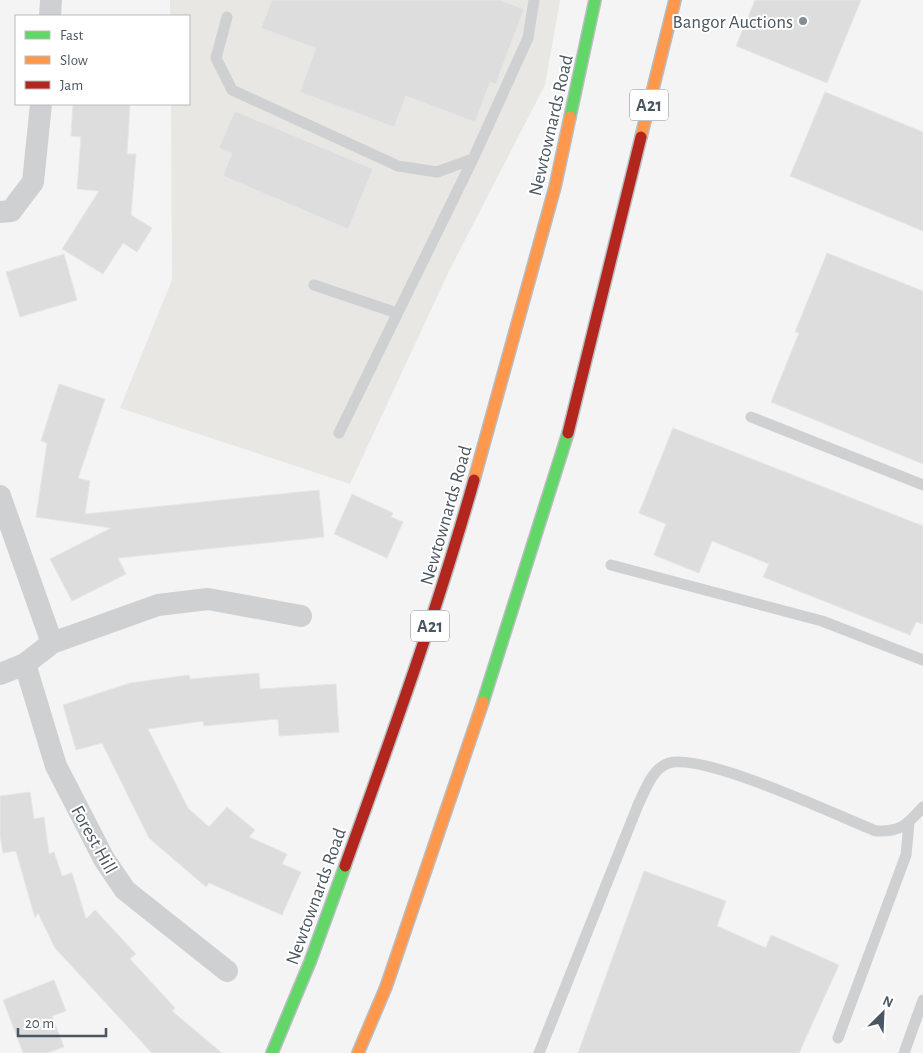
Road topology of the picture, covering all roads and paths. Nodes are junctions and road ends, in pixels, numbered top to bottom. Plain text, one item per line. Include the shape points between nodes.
1 (51, 0) edge
2 (534, 0) edge
3 (595, 0) edge
4 (675, 0) edge
5 (50, 15) edge
6 (227, 17) dead end
7 (41, 105) edge
8 (473, 159) junction
9 (0, 212) edge
10 (314, 285) dead end
11 (397, 313) junction
12 (751, 417) dead end
13 (339, 433) dead end
14 (923, 485) edge
15 (0, 496) edge
16 (611, 565) dead end
17 (300, 616) dead end
18 (52, 643) junction
19 (923, 660) edge
20 (25, 664) junction
21 (0, 674) edge
22 (923, 807) edge
23 (909, 823) junction
24 (227, 971) dead end
25 (923, 1000) edge
26 (838, 1038) dead end
27 (272, 1053) edge
28 (358, 1053) edge
29 (539, 1053) edge
30 (904, 1053) edge

1 - 5 street
2 - 8 lane via 528,38
3 - 27 highway, Newtownards Road / A21 via 555,188 454,551 408,693 310,962
4 - 28 highway, A21 via 570,426 489,686 386,987
6 - 8 lane via 216,58 232,90 398,166 437,172
7 - 9 street via 32,182 11,211
8 - 11 lane
10 - 11 lane
11 - 13 lane
12 - 14 lane
15 - 18 street
16 - 19 lane via 822,621
17 - 18 street via 208,599 158,605
18 - 20 street
20 - 21 street
20 - 24 street, Forest Hill via 56,766 104,859 125,890
22 - 23 lane
23 - 26 lane via 906,855
23 - 29 lane via 894,832 876,831 750,780 687,761 668,764 653,775 638,805
25 - 30 lane

